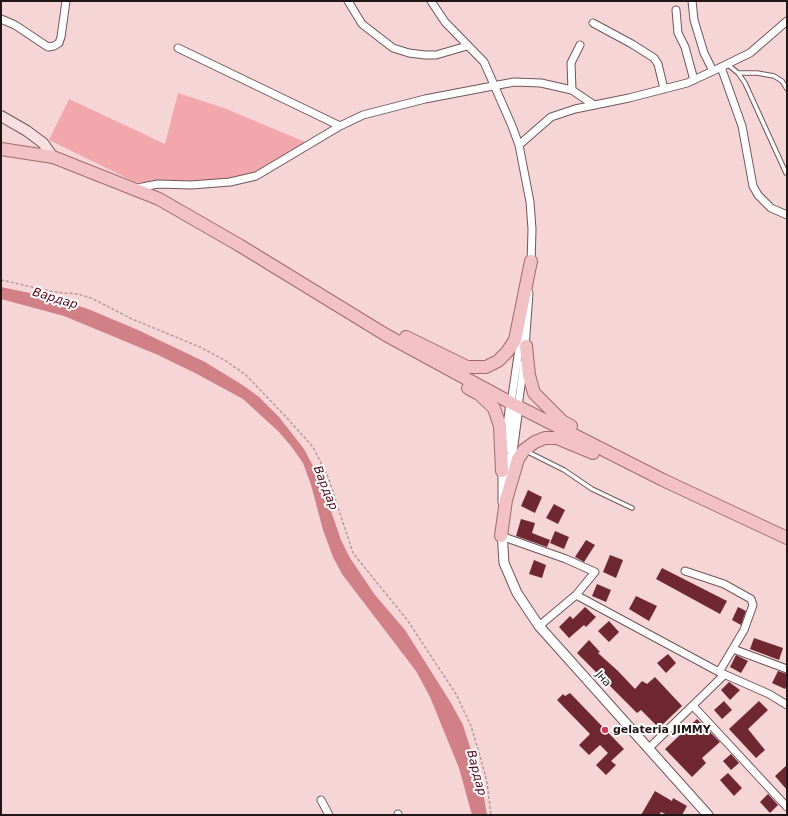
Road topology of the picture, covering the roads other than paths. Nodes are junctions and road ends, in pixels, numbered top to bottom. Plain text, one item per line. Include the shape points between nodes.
1 (66, 1) edge
2 (348, 1) edge
3 (431, 1) edge
4 (692, 1) edge
5 (676, 10) dead end
6 (1, 19) edge
7 (787, 21) edge
8 (593, 24) dead end
9 (580, 45) dead end
10 (467, 46) junction
11 (178, 48) dead end
12 (724, 66) junction
13 (714, 71) junction
14 (738, 73) junction
15 (694, 80) junction
16 (494, 86) junction
17 (664, 89) junction
18 (787, 89) edge
19 (572, 90) junction
20 (594, 105) junction
21 (1, 116) edge
22 (340, 126) junction
23 (519, 145) junction
24 (1, 149) edge
25 (53, 157) junction
26 (786, 173) dead end
27 (137, 188) junction
28 (787, 215) edge
29 (532, 261) junction
30 (323, 297) junction
31 (386, 335) junction
32 (526, 346) junction
33 (515, 405) junction
34 (524, 450) junction
35 (502, 472) junction
36 (663, 480) junction
37 (503, 499) junction
38 (632, 508) dead end
39 (501, 536) junction
40 (787, 538) edge
41 (685, 571) dead end
42 (576, 595) junction
43 (539, 626) junction
44 (733, 648) junction
45 (787, 669) edge
46 (721, 674) junction
47 (787, 705) edge
48 (694, 706) junction
49 (648, 749) junction
50 (321, 800) dead end
51 (787, 807) edge
52 (329, 815) edge
53 (708, 815) edge

1 - 6 street via 61,37 59,43 54,46 48,47 15,25
2 - 10 street via 362,24 393,48 425,56 460,50
3 - 10 street via 445,22
4 - 13 street via 694,20 704,53
5 - 15 street via 678,32
7 - 12 street via 750,53
8 - 17 street via 654,58 661,73
9 - 19 street via 571,63
10 - 16 street via 484,62
11 - 22 street
12 - 13 street
12 - 14 lane
12 - 28 street via 742,126 753,186 771,208
13 - 15 street
14 - 18 lane via 774,76 782,81
14 - 26 lane
15 - 17 street
16 - 19 street via 514,82 541,83
16 - 22 street via 372,112
16 - 23 street
17 - 20 street
19 - 20 street
20 - 23 street via 551,117
21 - 25 main road via 43,143
22 - 27 street via 256,176 230,182 158,184
23 - 29 street via 530,202
24 - 25 main road
25 - 27 main road
27 - 30 main road via 239,245
29 - 30 main road via 514,340 498,361 486,367 467,367
29 - 32 street
29 - 33 street
30 - 31 main road
31 - 33 main road
31 - 35 main road via 413,355 479,394 494,408 500,426
32 - 33 street
32 - 36 main road via 534,393 543,404 562,421
33 - 35 street
33 - 36 main road
33 - 37 street via 510,470
34 - 36 main road via 540,440 557,438 626,468
34 - 38 lane via 564,470 592,489
34 - 39 main road via 518,459 506,500
35 - 37 street
36 - 40 main road
37 - 39 street, Јна
39 - 42 street via 566,558 595,572
39 - 43 street, Јна via 504,563 517,593
41 - 44 street via 724,584 750,599 753,606 744,630
42 - 43 street
42 - 46 street
43 - 49 street, Јна
44 - 45 street
44 - 46 street
46 - 47 street via 769,694
46 - 48 street
48 - 49 street
48 - 51 street
49 - 53 street, Јна
50 - 52 street

